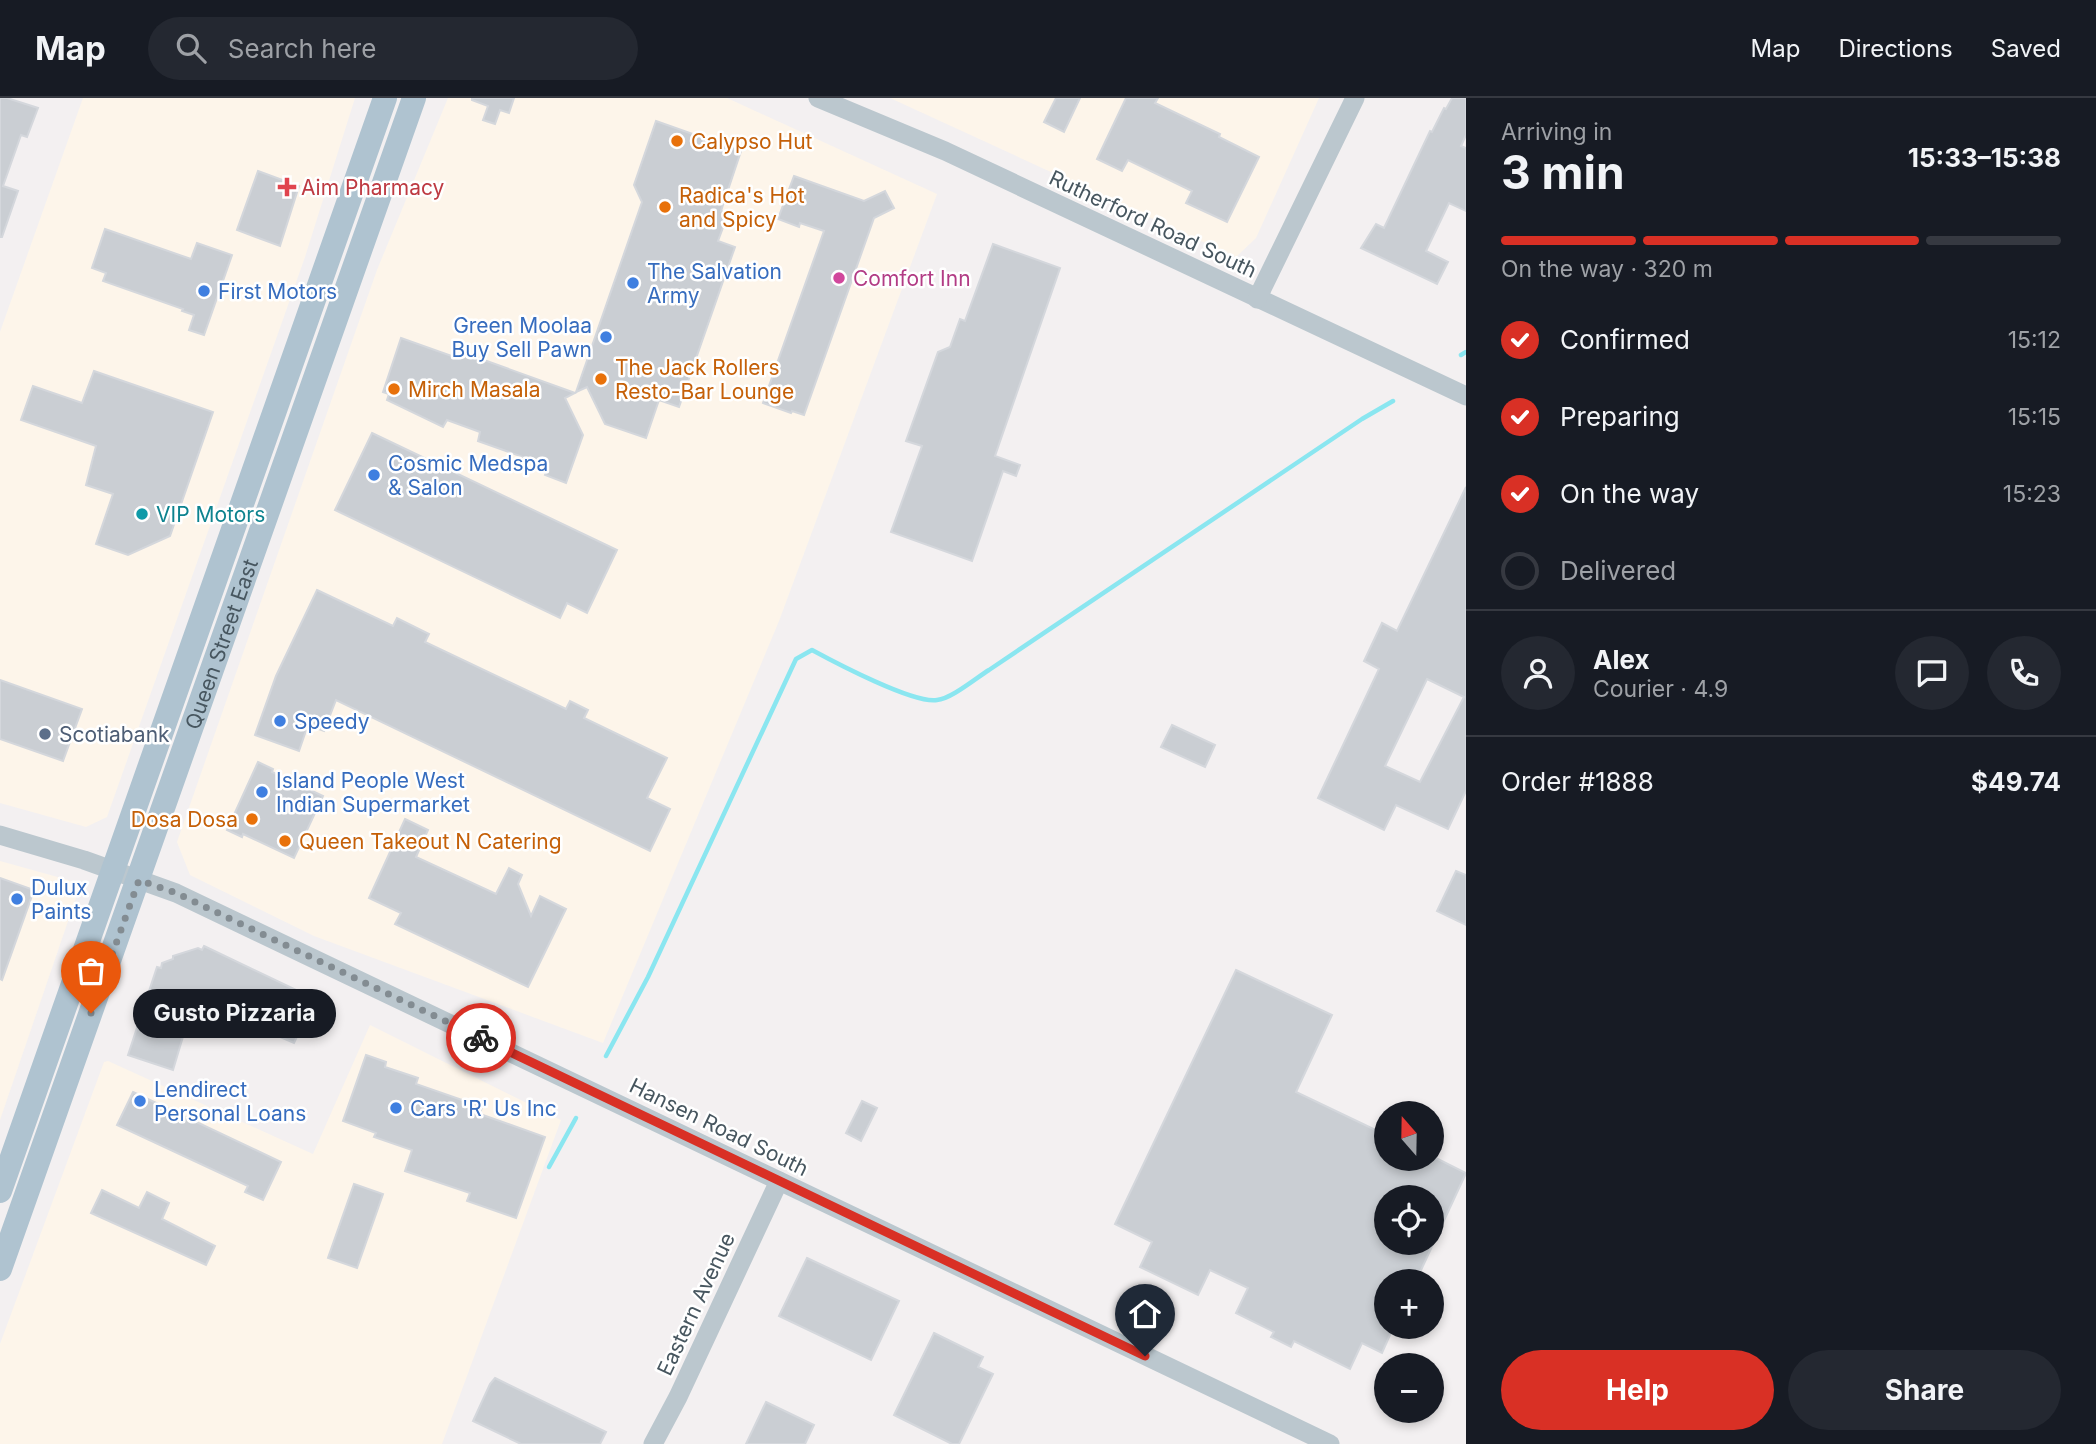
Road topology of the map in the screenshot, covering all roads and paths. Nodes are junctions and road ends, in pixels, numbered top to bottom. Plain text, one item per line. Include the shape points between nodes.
1 (385, 98) edge
2 (414, 98) edge
3 (818, 98) edge
4 (1355, 98) edge
5 (1257, 299) junction
6 (1466, 396) edge
7 (0, 835) edge
8 (113, 870) junction
9 (139, 880) junction
10 (779, 1181) junction
11 (0, 1191) edge
12 (0, 1269) edge
13 (653, 1444) edge
14 (1330, 1444) edge

1 - 8 main road, Queen Street East
2 - 9 main road, Queen Street East
3 - 5 street, Rutherford Road South via 922,141
4 - 5 street
5 - 6 street, Rutherford Road South
7 - 8 street, Hansen Road South
8 - 9 street, Hansen Road South
8 - 11 main road, Queen Street East
9 - 10 street, Hansen Road South via 361,980
9 - 12 main road, Queen Street East
10 - 13 street, Eastern Avenue
10 - 14 street, Hansen Road South

